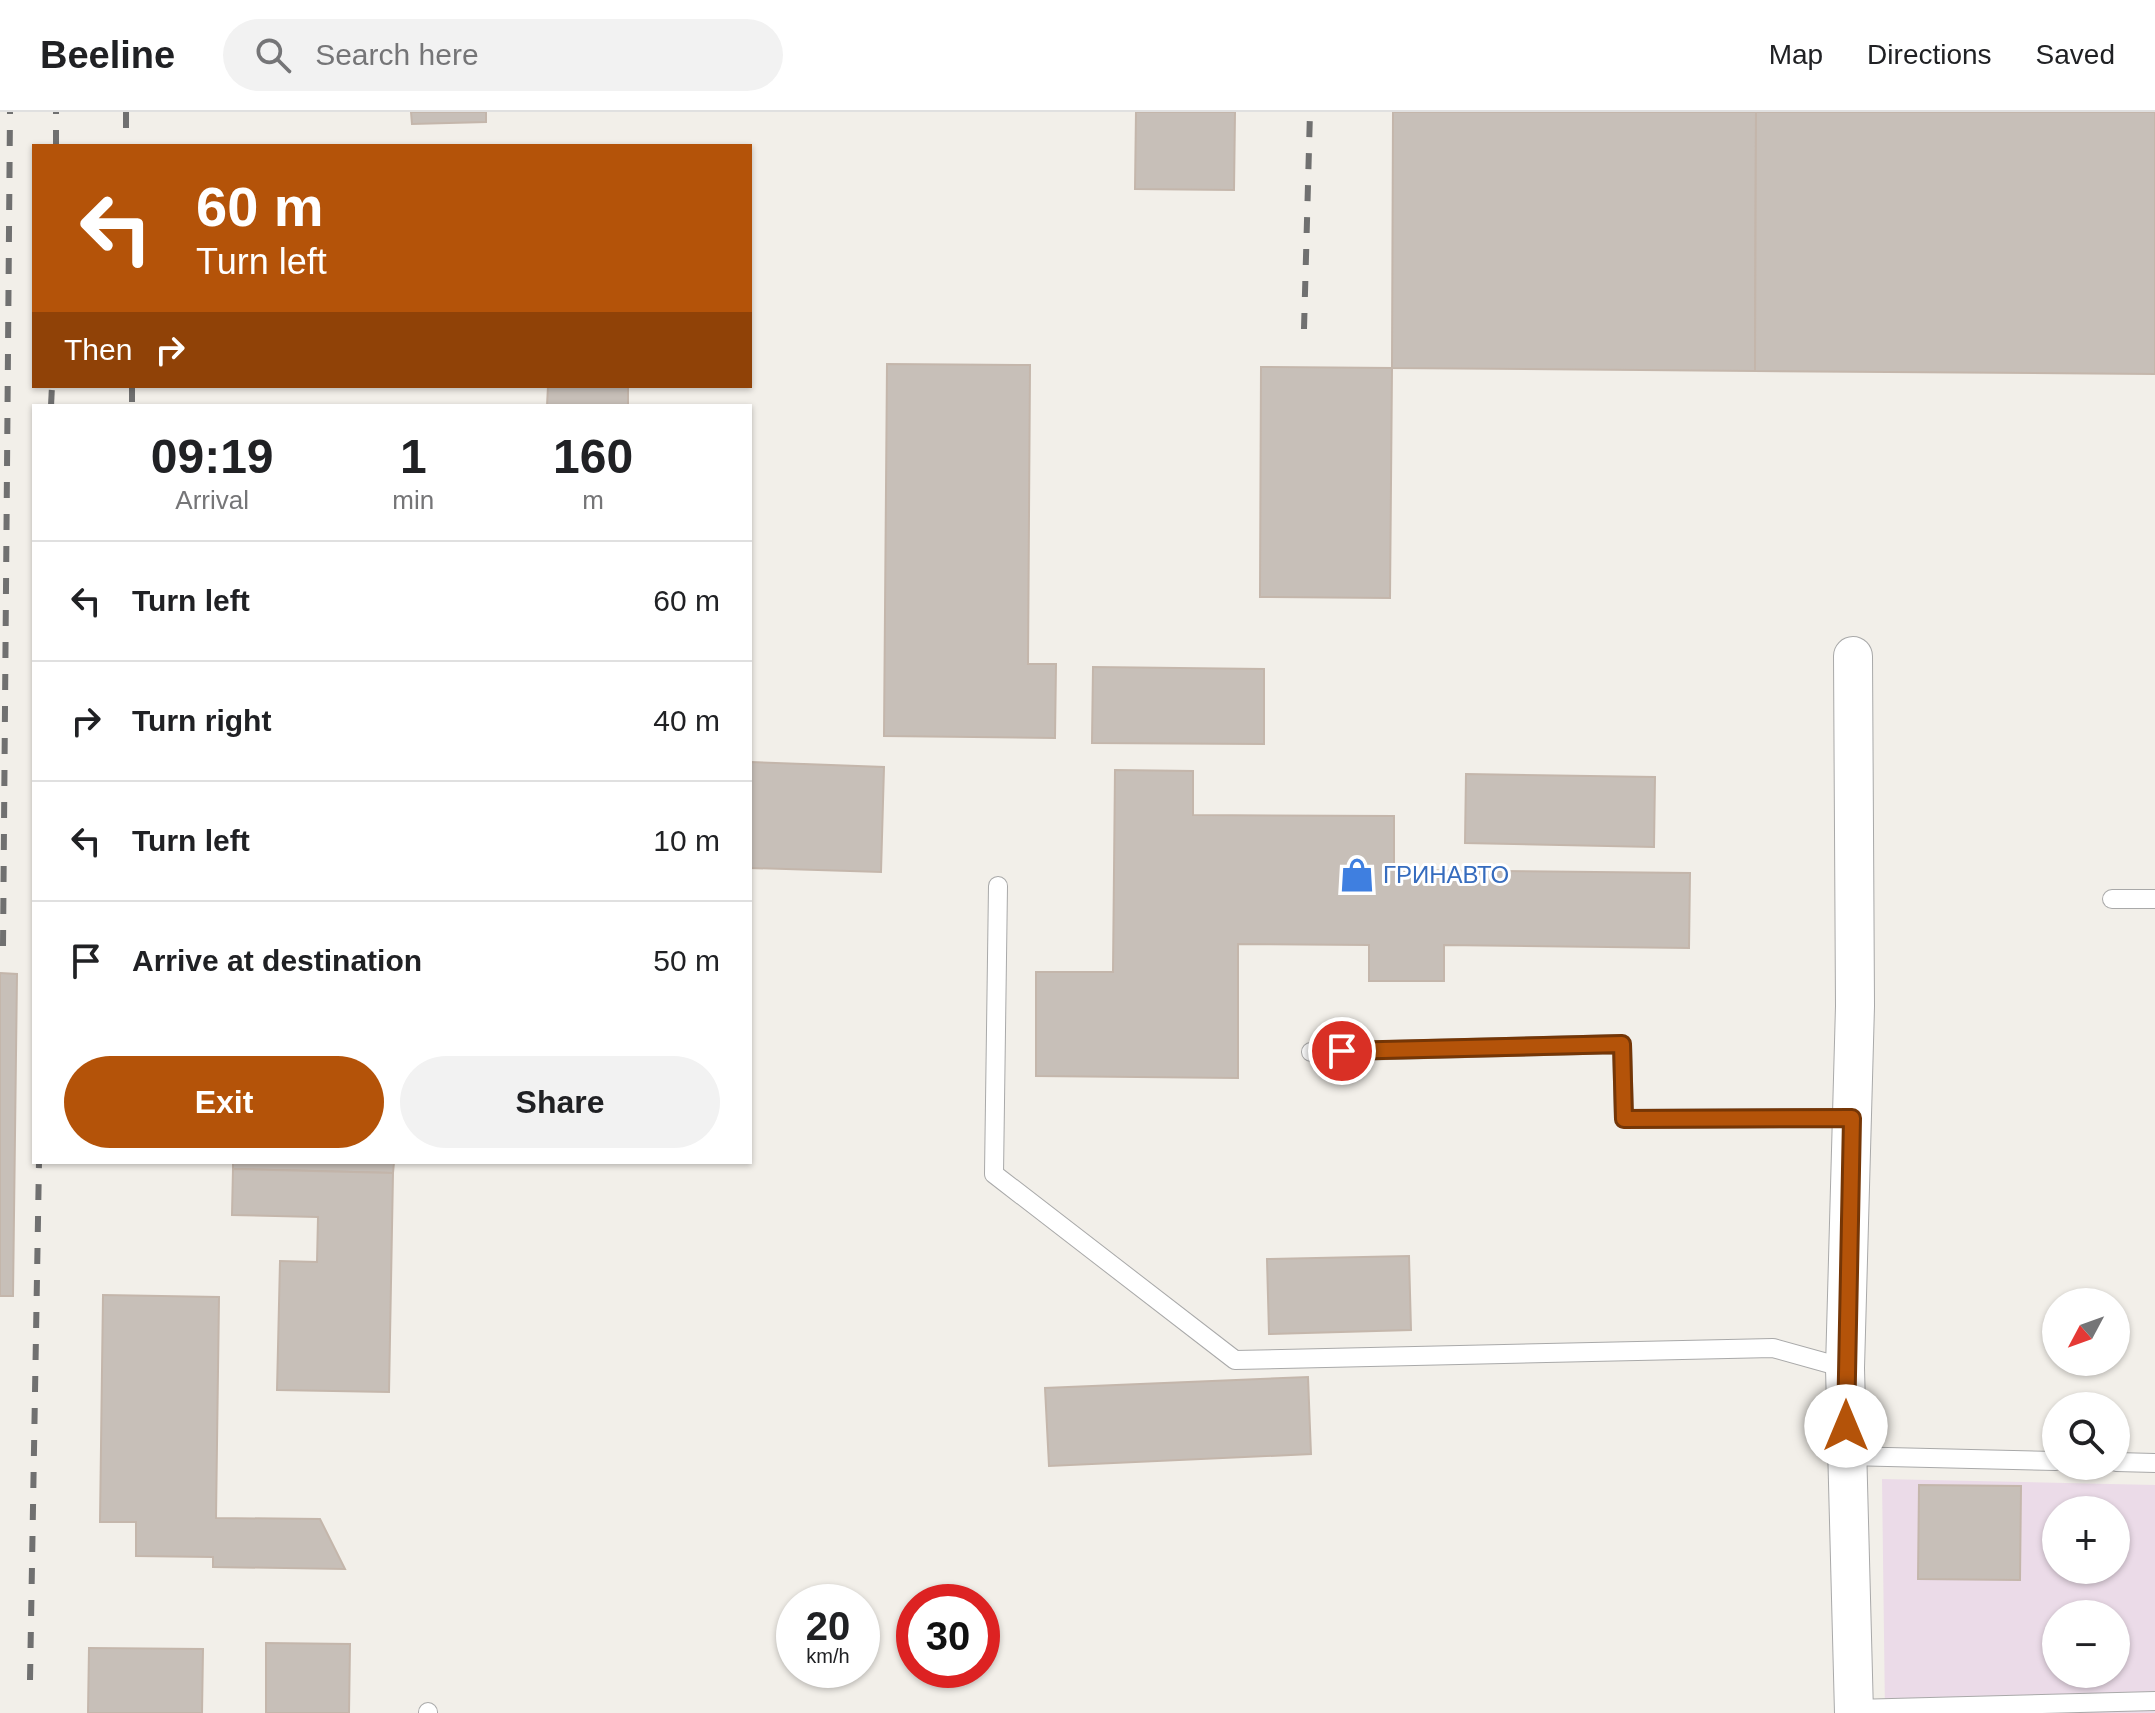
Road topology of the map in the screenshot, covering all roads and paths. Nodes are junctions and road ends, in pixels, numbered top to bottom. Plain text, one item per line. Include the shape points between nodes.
1 (1853, 656) dead end
2 (998, 886) dead end
3 (2112, 899) dead end
4 (2155, 899) edge
5 (1311, 1052) dead end
6 (1852, 1118) junction
7 (1845, 1368) junction
8 (1846, 1456) junction
9 (2042, 1461) edge
10 (2130, 1462) edge
11 (2155, 1463) edge
12 (2155, 1701) edge
13 (1854, 1711) edge

1 - 6 street
2 - 7 lane via 994,1174 1235,1360 1773,1348
3 - 4 lane
5 - 6 lane via 1622,1044 1624,1119
6 - 7 street
7 - 8 street
8 - 9 lane
8 - 13 street
10 - 11 lane
12 - 13 lane

